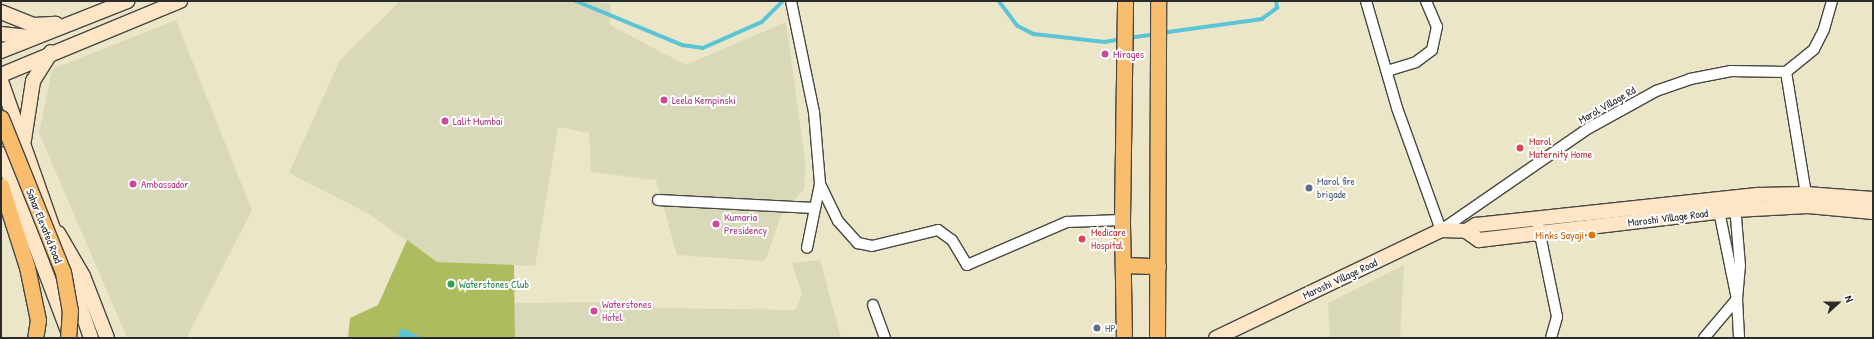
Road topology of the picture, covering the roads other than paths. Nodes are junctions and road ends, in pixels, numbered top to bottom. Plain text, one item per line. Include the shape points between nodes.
1 (127, 1) edge
2 (180, 1) edge
3 (791, 1) edge
4 (1125, 1) edge
5 (1158, 1) edge
6 (1366, 1) edge
7 (1426, 1) edge
8 (1832, 1) edge
9 (1, 12) edge
10 (73, 22) junction
11 (1, 34) edge
12 (33, 38) junction
13 (1, 51) edge
14 (51, 52) junction
15 (1387, 71) junction
16 (1786, 72) junction
17 (1, 75) edge
18 (1, 81) edge
19 (1, 118) edge
20 (24, 145) junction
21 (1, 154) edge
22 (820, 184) junction
23 (1, 186) edge
24 (1806, 194) junction
25 (1873, 199) edge
26 (658, 200) dead end
27 (1735, 205) junction
28 (1718, 206) junction
29 (814, 208) junction
30 (1873, 212) edge
31 (50, 218) junction
32 (1122, 220) junction
33 (1538, 226) junction
34 (1440, 230) junction
35 (807, 248) dead end
36 (1124, 265) junction
37 (1158, 266) junction
38 (1737, 299) junction
39 (873, 305) dead end
40 (35, 338) edge
41 (69, 338) edge
42 (91, 338) edge
43 (107, 338) edge
44 (885, 338) edge
45 (1124, 338) edge
46 (1157, 338) edge
47 (1216, 338) edge
48 (1550, 338) edge
49 (1704, 338) edge
50 (1739, 338) edge

1 - 10 main road
2 - 14 main road
3 - 22 street via 814,112
4 - 32 main road
5 - 37 main road
6 - 15 street
7 - 15 street via 1437,27 1432,50 1416,62
8 - 16 street via 1824,29 1814,49
9 - 10 main road via 34,25
10 - 12 main road
11 - 12 main road
12 - 13 main road
14 - 17 main road
14 - 20 main road via 33,81
15 - 34 street
16 - 24 street
16 - 34 street, Marol Village Rd via 1731,71 1690,79 1656,91 1589,128
18 - 20 main road
19 - 41 main road, Sahar Elevated Road, bridge via 63,272 70,310
20 - 31 main road
21 - 41 main road
22 - 29 street
22 - 32 street via 838,221 858,243 872,246 938,230 952,240 967,265 1067,222
23 - 40 main road via 27,267 38,320
24 - 25 main road, Maroshi Village Road
24 - 27 main road, Maroshi Village Road
26 - 29 street
27 - 28 main road, Maroshi Village Road
27 - 30 main road, Maroshi Village Road via 1808,206
27 - 38 street via 1740,266
28 - 33 main road, Maroshi Village Road
28 - 38 street
29 - 35 street
31 - 42 main road
31 - 43 main road via 83,276
32 - 36 main road
33 - 34 main road, Maroshi Village Road via 1476,226 1466,231
33 - 48 street via 1557,317
34 - 47 main road, Maroshi Village Road
36 - 37 main road
36 - 45 main road
37 - 46 main road
38 - 49 street
38 - 50 street
39 - 44 street

